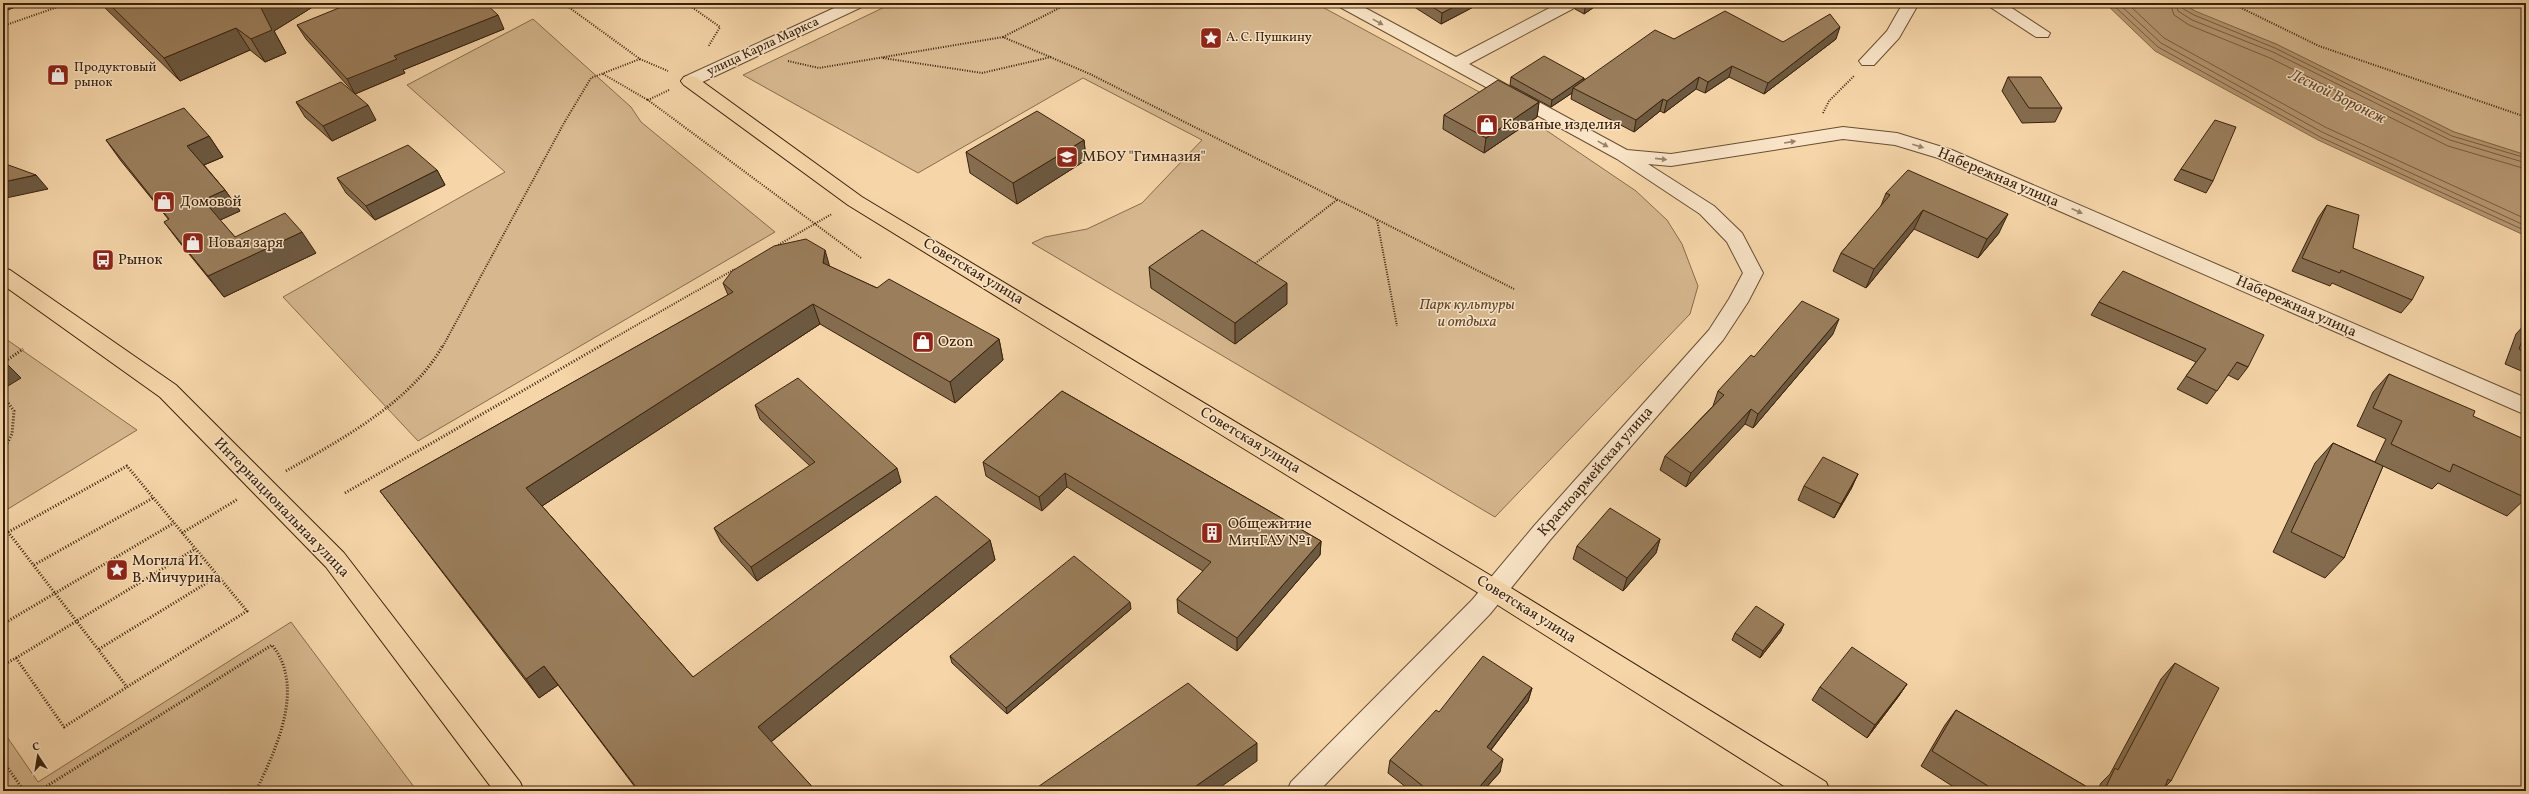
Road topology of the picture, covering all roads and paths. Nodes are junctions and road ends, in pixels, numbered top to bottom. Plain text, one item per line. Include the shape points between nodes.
1 (69, 3) edge
2 (563, 3) edge
3 (686, 3) edge
4 (858, 3) edge
5 (1069, 3) edge
6 (1344, 3) edge
7 (1572, 3) edge
8 (1911, 3) edge
9 (1992, 3) edge
10 (2231, 3) edge
11 (3, 26) edge
12 (2042, 34) dead end
13 (1003, 37) junction
14 (752, 52) junction
15 (1052, 57) junction
16 (879, 58) junction
17 (640, 59) junction
18 (1868, 61) joint
19 (1456, 64) junction
20 (602, 74) junction
21 (690, 81) junction
22 (648, 100) junction
23 (2526, 117) edge
24 (1810, 138) junction
25 (1623, 155) junction
26 (1338, 199) junction
27 (855, 201) junction
28 (1377, 219) junction
29 (814, 224) junction
30 (773, 247) edge
31 (861, 258) dead end
32 (738, 267) edge
33 (1250, 267) edge
34 (3, 275) edge
35 (1514, 289) dead end
36 (1397, 326) dead end
37 (23, 349) dead end
38 (3, 363) edge
39 (3, 396) edge
40 (2526, 407) edge
41 (3, 451) edge
42 (260, 486) junction
43 (345, 493) dead end
44 (153, 498) junction
45 (174, 523) junction
46 (8, 532) junction
47 (182, 532) junction
48 (3, 535) edge
49 (195, 549) junction
50 (34, 566) junction
51 (218, 576) junction
52 (1494, 590) junction
53 (55, 592) junction
54 (77, 622) junction
55 (3, 624) edge
56 (99, 649) junction
57 (16, 658) junction
58 (3, 664) edge
59 (128, 687) junction
60 (3, 761) edge
61 (24, 791) edge
62 (39, 791) edge
63 (256, 791) edge
64 (510, 791) edge
65 (1301, 791) edge
66 (1816, 791) edge

1 - 11 path
2 - 17 path
3 - 21 path via 720,27
4 - 14 street, улица Карла Маркса
5 - 13 path
6 -> 19 street, Набережная улица
7 - 19 street
8 - 18 street via 1904,21
9 - 12 street
10 - 23 path via 2319,46
13 - 15 path
13 - 16 path
14 - 16 path via 819,68
14 - 21 street, улица Карла Маркса
15 - 16 path via 982,73
15 - 26 path
17 - 20 path
17 - 21 path
18 - 24 path via 1829,101
19 -> 25 street, Набережная улица
20 - 22 path
20 - 42 path via 591,78 587,84 439,353 405,394 331,444
21 - 22 path
21 - 27 main road, Советская улица
22 - 29 path
25 -> 24 street, Набережная улица via 1671,160
24 -> 40 street, Набережная улица via 1843,133 1896,139 1945,154
25 - 52 street, Красноармейская улица via 1707,210 1735,238 1753,273 1716,335
26 - 28 path
26 - 33 path
27 - 29 path
27 - 52 main road, Советская улица
28 - 35 path
28 - 36 path
29 - 30 path
29 - 31 path
32 - 43 path
34 - 42 main road, Интернациональная улица via 168,390
37 - 38 path
39 - 41 path via 14,411 12,434
42 - 47 path
42 - 64 main road, Интернациональная улица via 335,560
44 - 45 path
44 - 46 path via 127,466
44 - 50 path
45 - 47 path
45 - 53 path
46 - 48 path
46 - 50 path
47 - 49 path
49 - 51 path
49 - 54 path
50 - 53 path
51 - 56 path
51 - 59 path via 247,611
52 - 65 street, Красноармейская улица via 1482,607
52 - 66 main road, Советская улица
53 - 54 path
53 - 55 path
54 - 56 path
54 - 57 path
56 - 59 path
57 - 58 path
57 - 59 path via 64,727
60 - 61 path
62 - 63 path via 272,645 282,661 287,684 284,720 269,765

